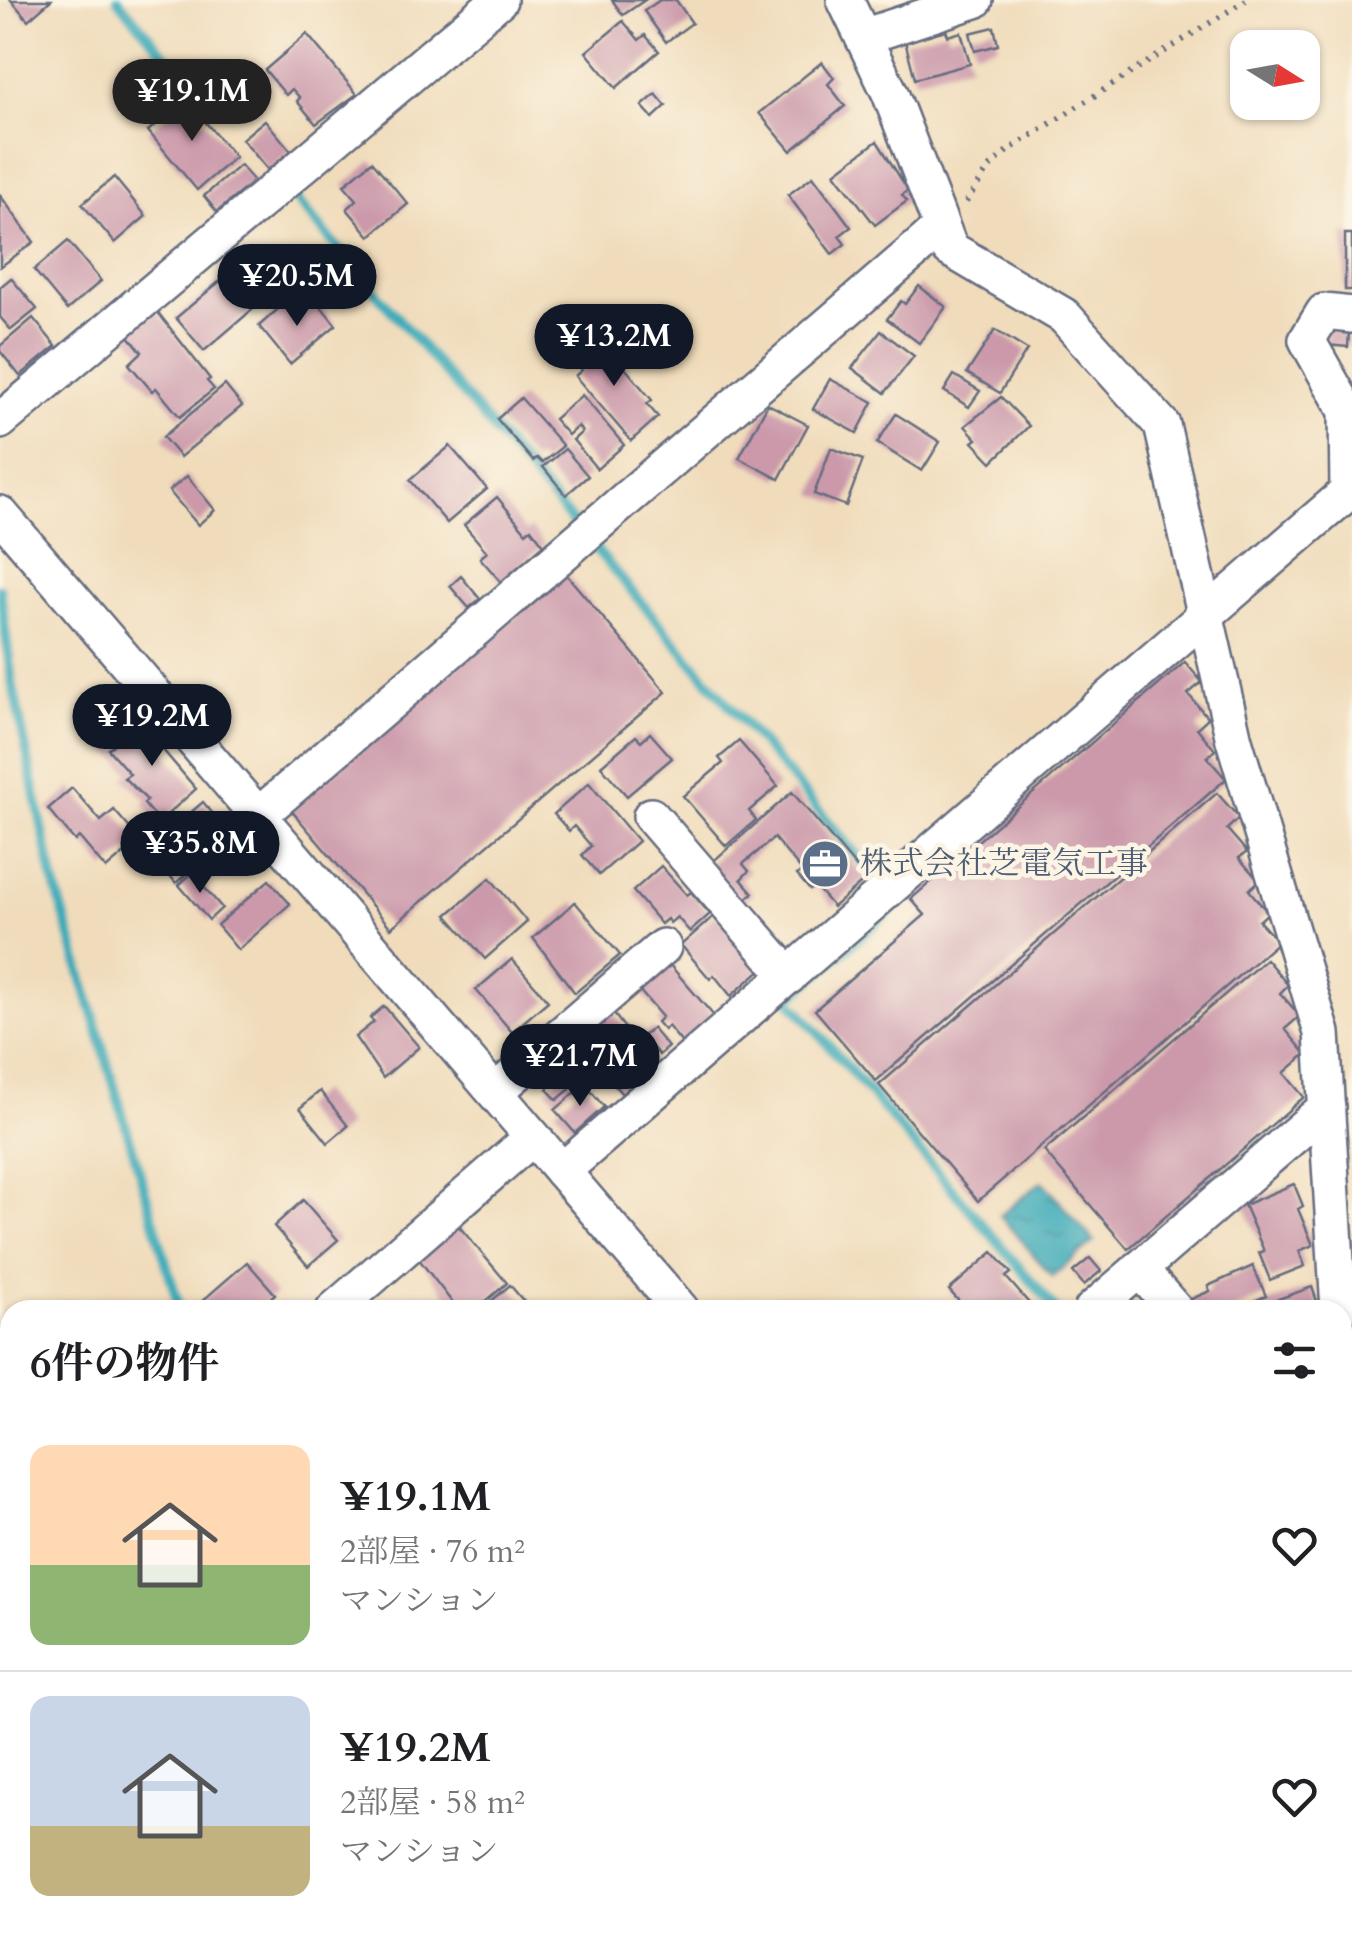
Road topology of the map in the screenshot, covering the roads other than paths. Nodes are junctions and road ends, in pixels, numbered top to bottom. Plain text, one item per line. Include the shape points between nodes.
1 (499, 0) edge
2 (845, 0) edge
3 (975, 0) edge
4 (863, 36) junction
5 (941, 228) junction
6 (1352, 315) edge
7 (0, 421) edge
8 (1350, 493) edge
9 (0, 514) edge
10 (1206, 616) junction
11 (258, 816) junction
12 (651, 816) dead end
13 (663, 947) dead end
14 (789, 976) junction
15 (494, 1092) junction
16 (1327, 1107) junction
17 (533, 1137) junction
18 (562, 1171) junction
19 (1140, 1269) junction
20 (346, 1300) edge
21 (673, 1300) edge
22 (1104, 1300) edge
23 (1166, 1300) edge
24 (1338, 1300) edge

1 - 7 street
2 - 4 street
3 - 4 street
4 - 5 street
5 - 10 street via 950,249 1064,316 1162,425
5 - 11 street
6 - 8 street via 1324,312 1307,340 1347,411
8 - 10 street
9 - 11 street
10 - 14 street
10 - 16 street via 1234,740 1322,1034
11 - 15 street
12 - 14 street
13 - 15 street
14 - 18 street
15 - 17 street
16 - 19 street
16 - 24 street
17 - 18 street
17 - 20 street
18 - 21 street
19 - 22 street
19 - 23 street

